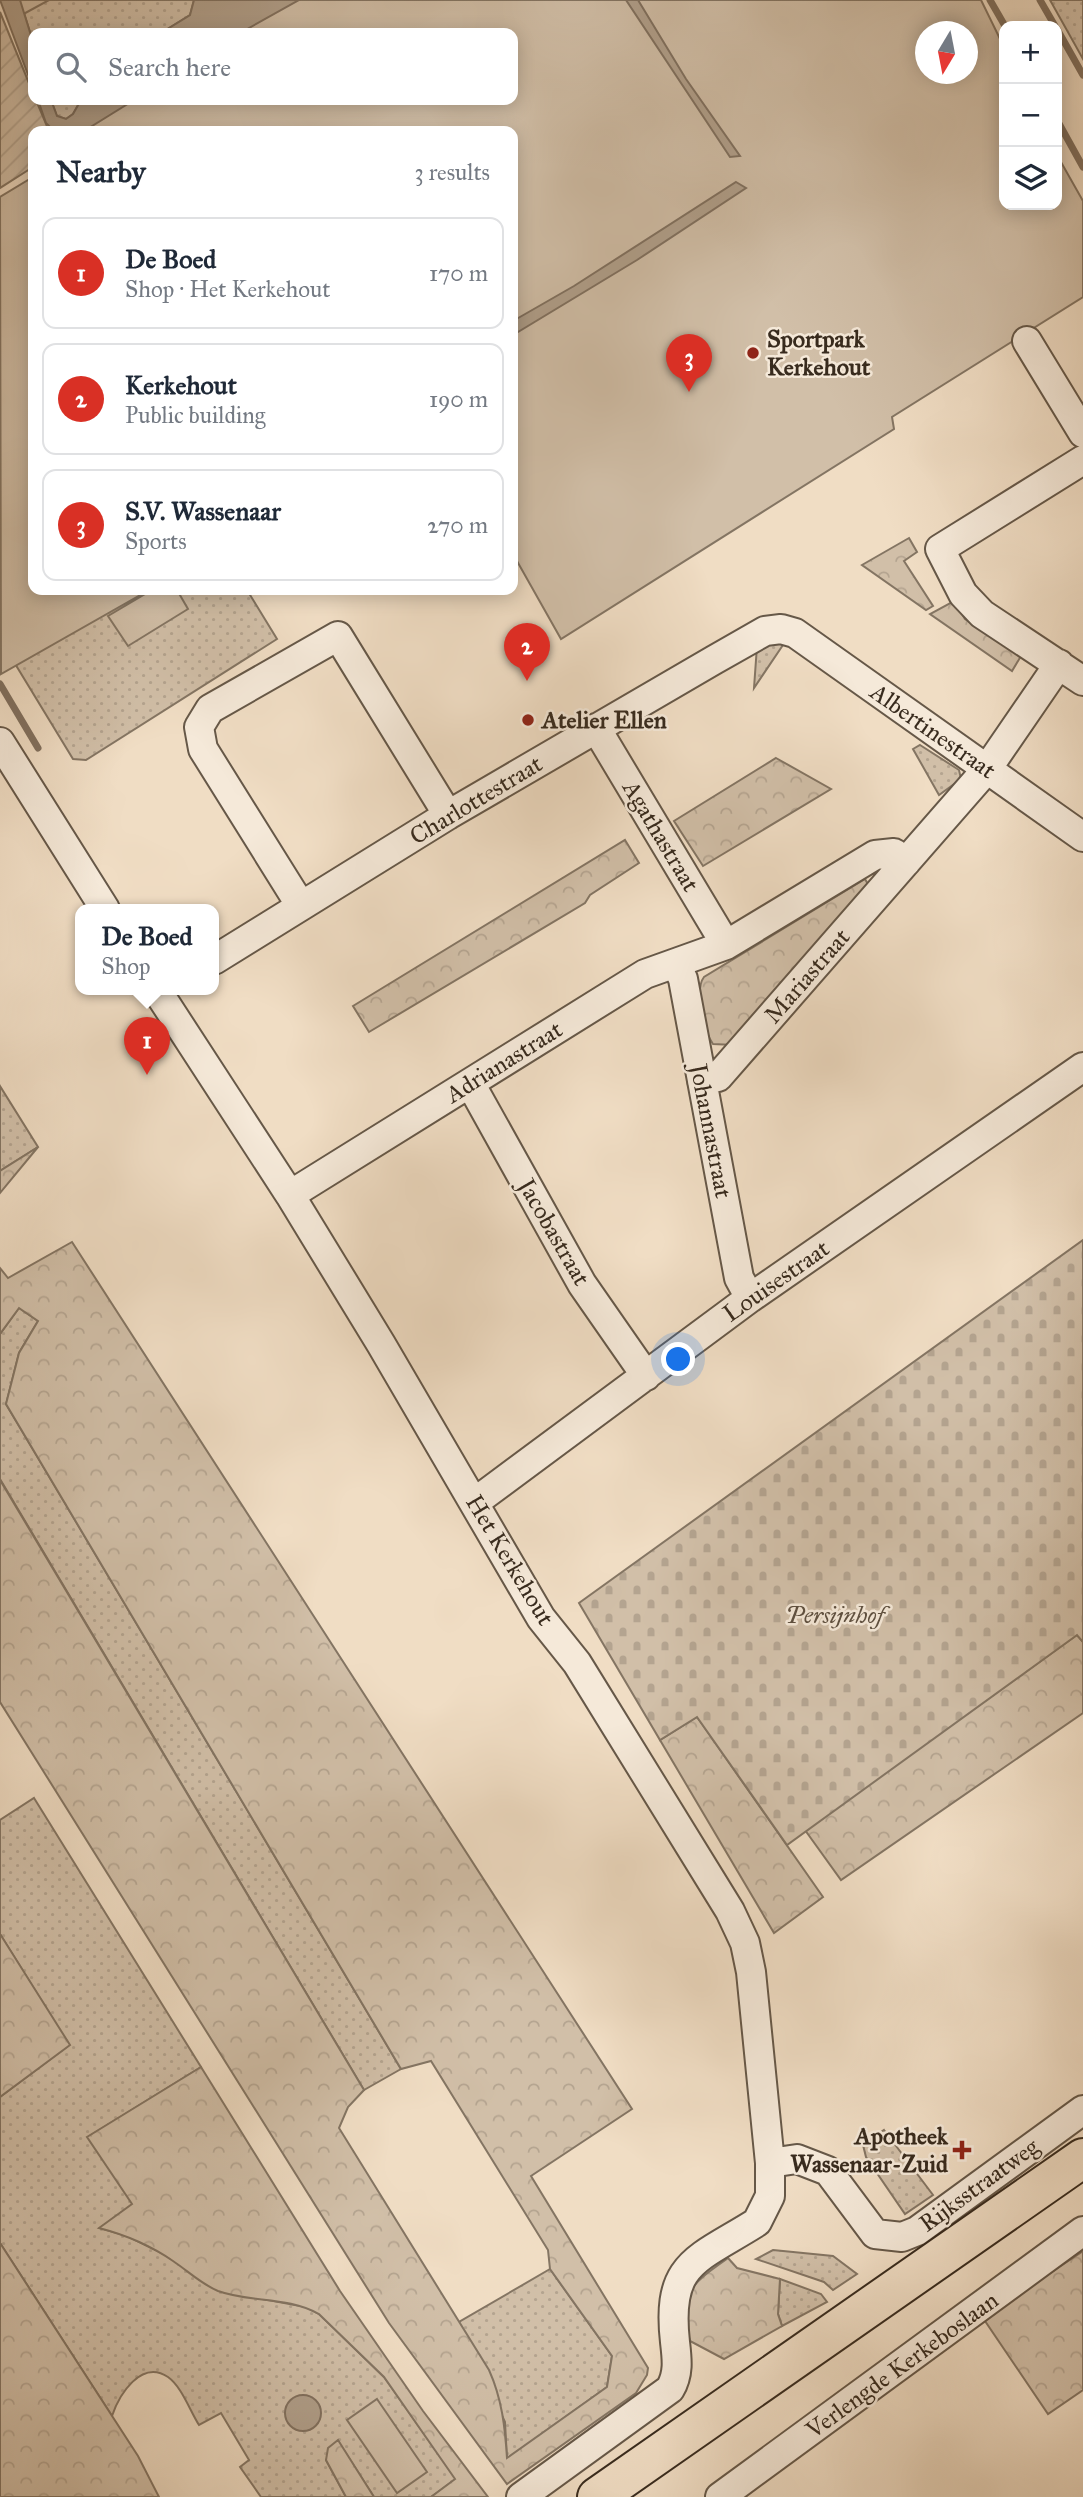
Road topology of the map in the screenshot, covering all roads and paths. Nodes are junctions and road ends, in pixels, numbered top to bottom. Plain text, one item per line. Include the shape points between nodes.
1 (1027, 341) dead end
2 (1083, 433) edge
3 (1083, 460) edge
4 (781, 629) joint
5 (1059, 664) junction
6 (1083, 681) edge
7 (596, 728) junction
8 (0, 742) edge
9 (987, 769) junction
10 (448, 815) junction
11 (1083, 837) edge
12 (906, 862) junction
13 (102, 904) edge
14 (301, 906) junction
15 (726, 944) junction
16 (219, 957) edge
17 (677, 963) junction
18 (164, 995) edge
19 (1083, 1067) edge
20 (702, 1081) junction
21 (470, 1083) junction
22 (290, 1195) junction
23 (750, 1298) junction
24 (646, 1376) junction
25 (475, 1502) junction
26 (1083, 2110) edge
27 (1083, 2158) edge
28 (770, 2163) junction
29 (1083, 2185) edge
30 (1083, 2231) edge
31 (522, 2497) edge
32 (597, 2497) edge
33 (643, 2497) edge
34 (720, 2497) edge

1 - 2 street
3 - 5 street via 940,549 963,594 982,614
4 - 7 street, Charlottestraat via 765,631
4 - 9 street, Albertinestraat via 795,634
5 - 6 street
5 - 9 street, Mariastraat
7 - 10 street, Charlottestraat
7 - 15 street, Agathastraat
8 - 13 street
9 - 11 street, Albertinestraat
9 - 12 street, Mariastraat
10 - 14 street, Charlottestraat
10 - 14 street via 338,636 210,709 199,727 203,750
12 - 15 street via 894,853 875,855
12 - 20 street, Mariastraat via 718,1077
14 - 16 street, Charlottestraat
15 - 17 street, Adrianastraat
17 - 20 street, Johannastraat
17 - 21 street, Adrianastraat via 645,974
18 - 22 street, Het Kerkehout
19 - 23 street, Louisestraat
20 - 23 street, Johannastraat via 739,1278
21 - 22 street, Adrianastraat
21 - 24 street, Jacobastraat via 582,1284
22 - 25 street, Het Kerkehout
23 - 24 street, Louisestraat
24 - 25 street, Louisestraat
25 - 28 street, Het Kerkehout via 541,1618 590,1683 730,1911 745,1943
26 - 28 street, Rijksstraatweg via 917,2231 902,2237 874,2234 828,2171 797,2158
27 - 32 main road, Rijksstraatweg
28 - 31 street via 770,2196 757,2222 683,2271 678,2280 673,2310 677,2370 670,2389
29 - 33 main road
30 - 34 street, Verlengde Kerkeboslaan

